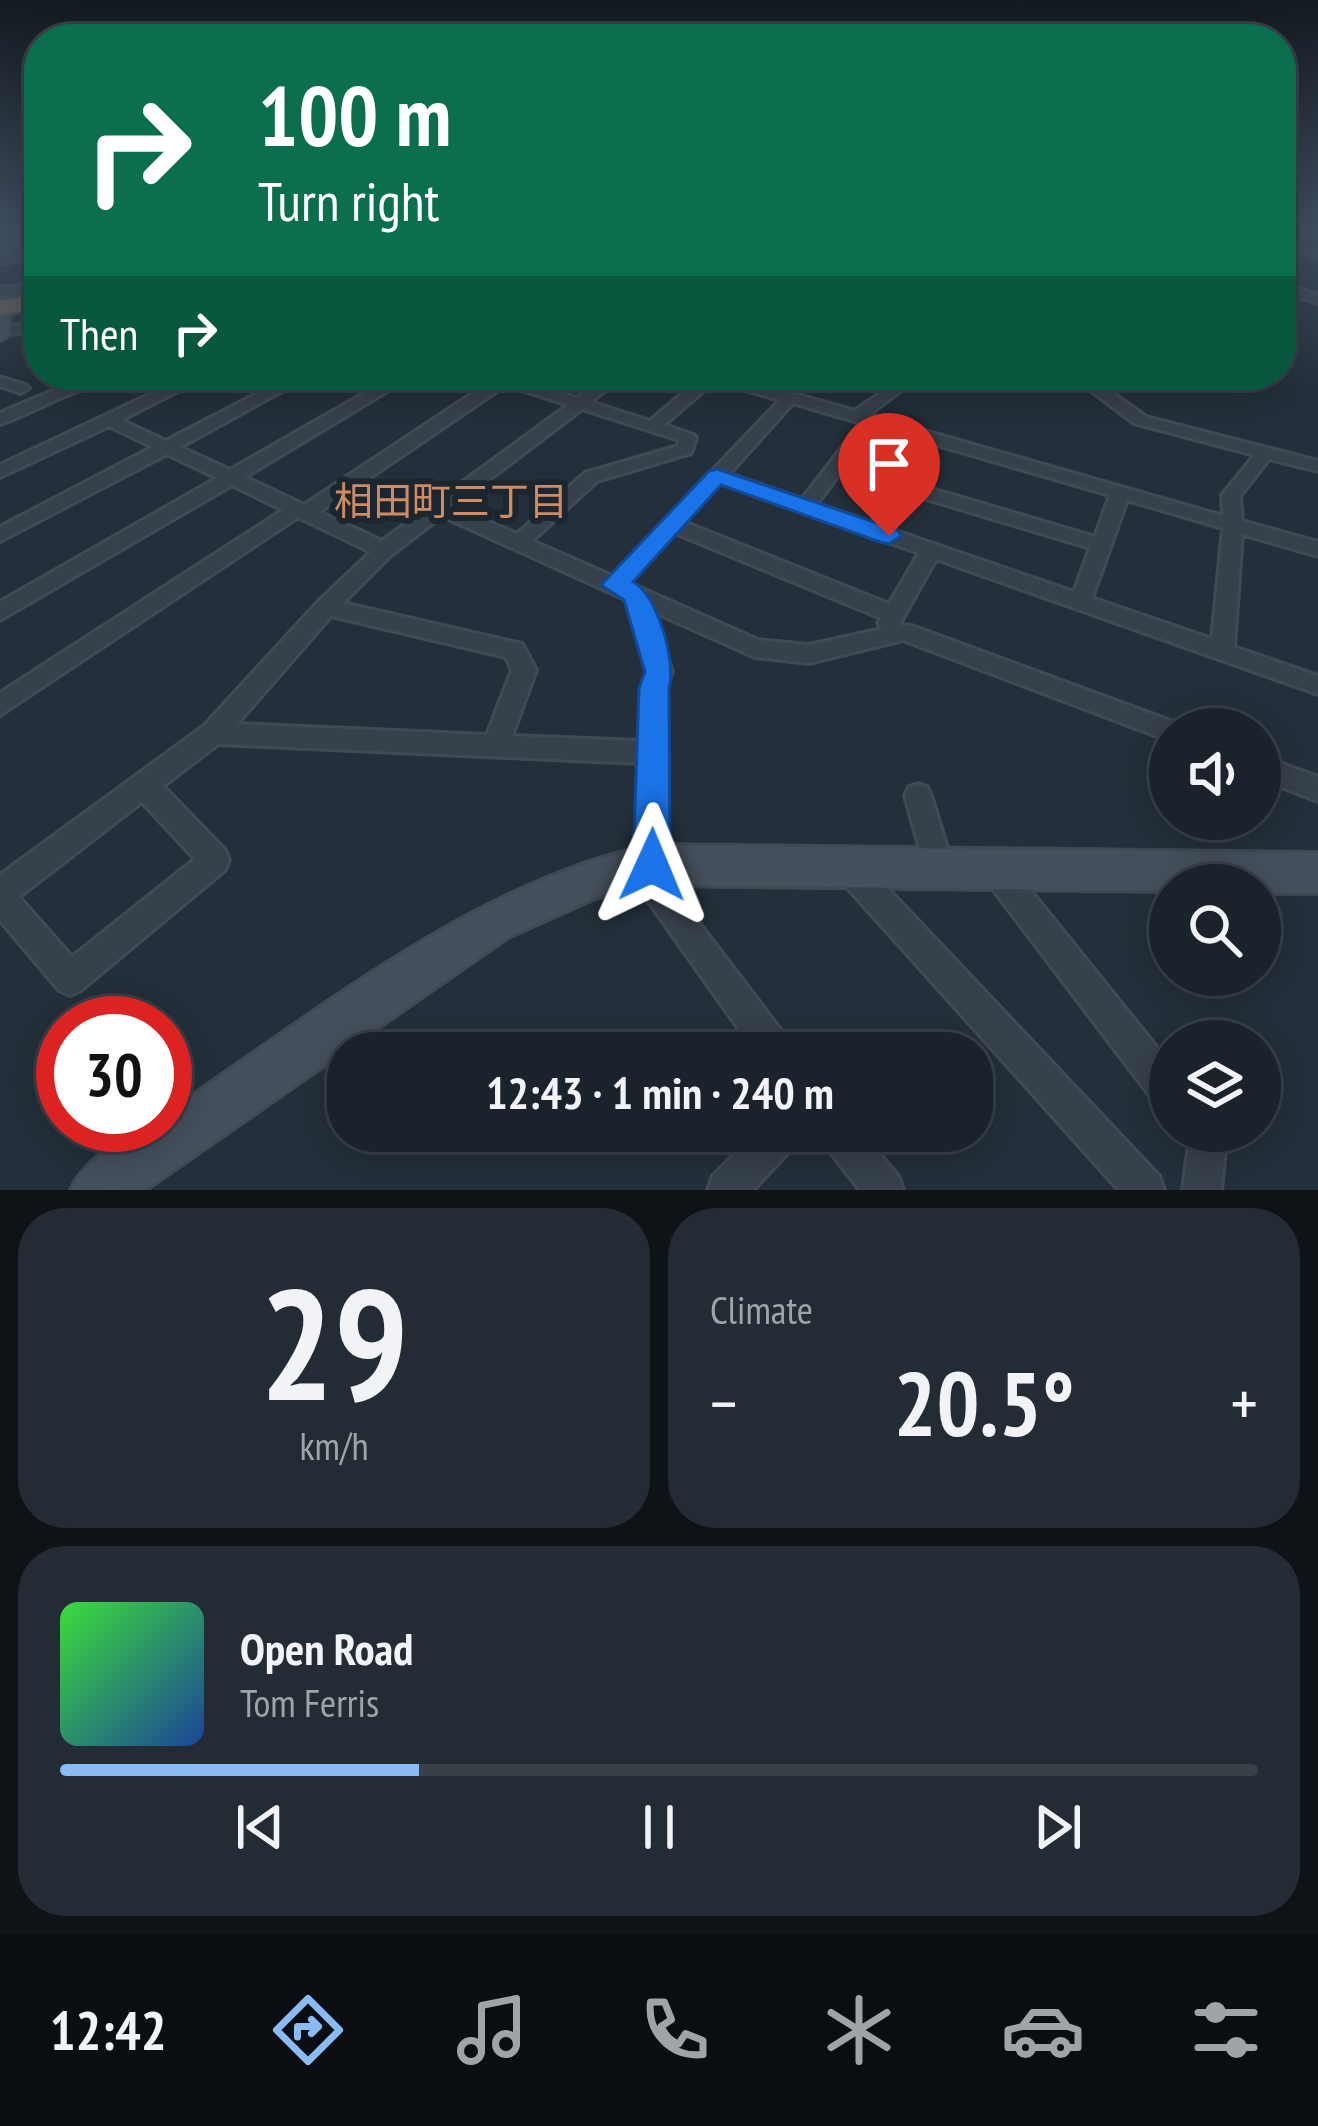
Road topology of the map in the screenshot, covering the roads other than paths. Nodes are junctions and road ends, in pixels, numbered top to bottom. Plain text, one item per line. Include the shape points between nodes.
1 (0, 318) edge
2 (1, 332) edge
3 (0, 381) edge
4 (21, 388) dead end
5 (67, 390) edge
6 (163, 390) edge
7 (171, 390) edge
8 (275, 390) edge
9 (381, 390) edge
10 (481, 390) edge
11 (542, 390) edge
12 (598, 390) edge
13 (695, 390) edge
14 (764, 390) edge
15 (799, 390) edge
16 (894, 390) edge
17 (1099, 390) edge
18 (167, 392) junction
19 (798, 400) junction
20 (581, 404) junction
21 (0, 419) edge
22 (107, 419) junction
23 (864, 419) junction
24 (653, 427) junction
25 (166, 447) junction
26 (1264, 453) junction
27 (837, 466) junction
28 (1318, 466) edge
29 (0, 472) edge
30 (717, 476) junction
31 (230, 477) junction
32 (1120, 493) junction
33 (806, 507) junction
34 (440, 508) junction
35 (301, 511) junction
36 (671, 524) junction
37 (1233, 525) junction
38 (0, 535) edge
39 (520, 542) junction
40 (1101, 545) junction
41 (1318, 549) edge
42 (384, 550) junction
43 (931, 550) junction
44 (626, 590) junction
45 (1080, 602) junction
46 (326, 607) junction
47 (0, 612) edge
48 (894, 615) junction
49 (881, 637) junction
50 (1222, 652) junction
51 (1318, 685) edge
52 (0, 705) edge
53 (1149, 723) edge
54 (213, 733) junction
55 (496, 745) junction
56 (653, 753) junction
57 (1281, 774) edge
58 (145, 786) junction
59 (1318, 789) edge
60 (918, 796) dead end
61 (652, 865) junction
62 (847, 866) junction
63 (939, 867) junction
64 (994, 868) junction
65 (1318, 873) edge
66 (0, 895) edge
67 (761, 1032) edge
68 (1149, 1065) edge
69 (763, 1152) edge
70 (854, 1152) edge
71 (1207, 1152) edge
72 (98, 1190) edge
73 (727, 1190) edge
74 (884, 1190) edge
75 (1145, 1190) edge
76 (1202, 1190) edge

1 - 2 street
3 - 4 street
5 - 21 street
6 - 18 street
7 - 18 street
8 - 25 street
9 - 31 street
10 - 35 street
11 - 20 street
12 - 20 street
13 - 24 street
14 - 19 street
15 - 19 street
16 - 23 street
17 - 26 street via 1140,420
18 - 22 street
19 - 23 street
19 - 30 street
20 - 24 street
20 - 34 street
22 - 25 street
22 - 29 street
23 - 27 street
23 - 32 street
24 - 39 street via 688,438 685,449 591,477
25 - 31 street
25 - 38 street
26 - 28 street
26 - 37 street via 1231,495
27 - 33 street
27 - 40 street
30 - 33 street
30 - 36 street
31 - 35 street
31 - 47 street
32 - 37 street
32 - 40 street
33 - 43 street
34 - 39 street
34 - 42 street
35 - 42 street
35 - 52 street
36 - 44 street
36 - 48 street
37 - 41 street
37 - 50 street
39 - 44 street
40 - 45 street
42 - 46 street
43 - 45 street
43 - 48 street
44 - 49 street via 755,647 809,654
44 - 56 street via 660,672
45 - 50 street
46 - 54 street
46 - 55 street via 514,650 524,670
48 - 49 street
49 - 53 street via 904,632 940,642
50 - 51 street
54 - 55 street
54 - 58 street
55 - 56 street
56 - 61 street
57 - 59 street
58 - 66 street
58 - 66 street via 215,860 70,979
60 - 63 street
61 - 62 street
61 - 67 street via 656,892
61 - 72 street via 592,878 493,922
62 - 63 street
62 - 75 street
63 - 64 street
64 - 65 street
64 - 68 street
69 - 73 street
70 - 74 street
71 - 76 street

